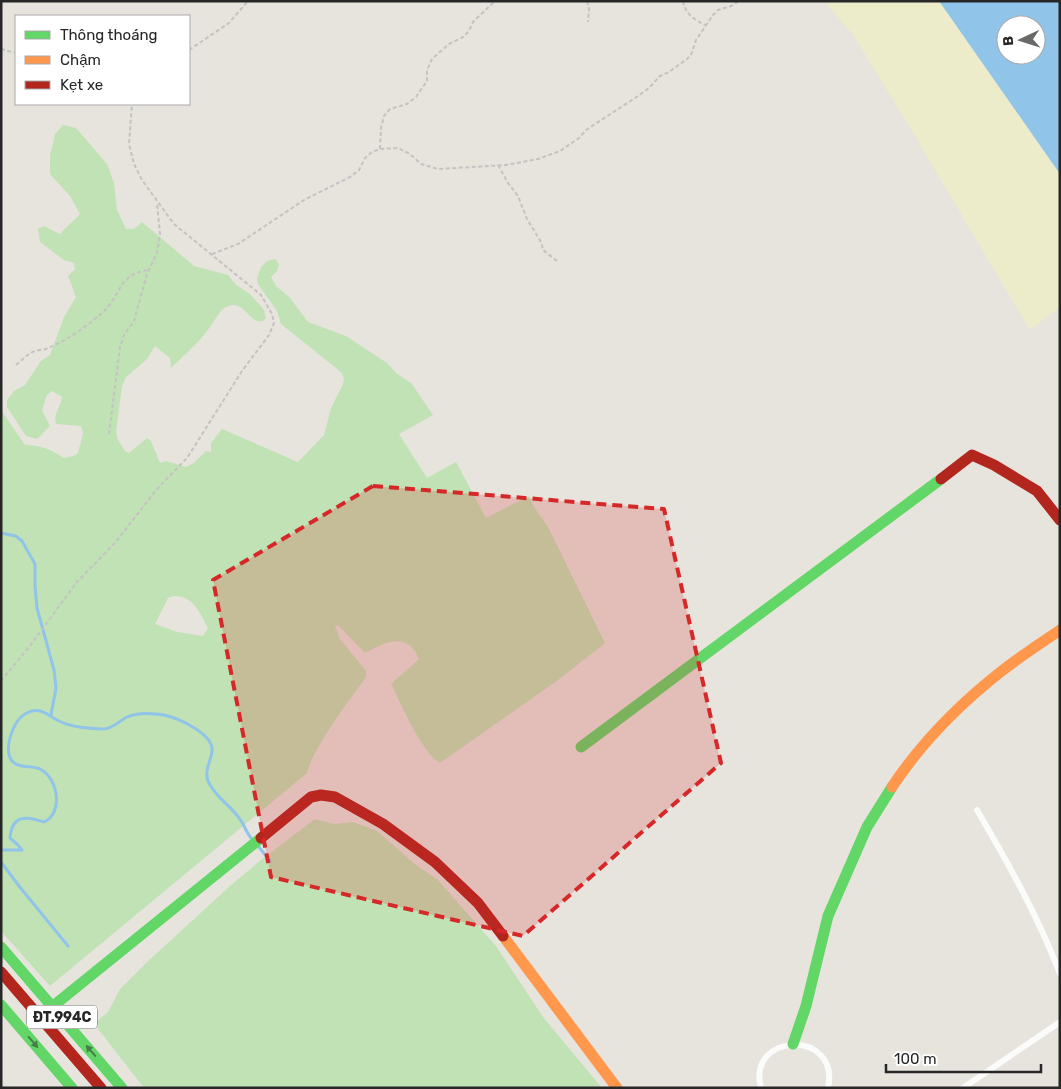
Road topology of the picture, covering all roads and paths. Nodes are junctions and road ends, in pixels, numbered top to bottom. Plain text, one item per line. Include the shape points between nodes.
1 (248, 1) edge
2 (496, 1) edge
3 (586, 1) edge
4 (683, 1) edge
5 (738, 1) edge
6 (588, 22) dead end
7 (705, 25) junction
8 (1, 49) edge
9 (190, 49) edge
10 (15, 53) edge
11 (132, 105) edge
12 (380, 149) junction
13 (498, 165) junction
14 (157, 202) junction
15 (212, 254) junction
16 (557, 262) dead end
17 (148, 270) junction
18 (16, 365) dead end
19 (109, 434) dead end
20 (1060, 520) edge
21 (1060, 630) edge
22 (1, 681) edge
23 (581, 747) dead end
24 (977, 810) dead end
25 (1, 947) edge
26 (1, 972) edge
27 (1060, 974) edge
28 (1, 1005) edge
29 (52, 1006) junction
30 (40, 1017) junction
31 (1060, 1022) edge
32 (794, 1044) junction
33 (72, 1088) edge
34 (101, 1088) edge
35 (122, 1088) edge
36 (617, 1088) edge
37 (761, 1088) edge
38 (828, 1088) edge
39 (964, 1088) edge

1 - 9 path via 229,23
2 - 12 path via 473,22 463,37 432,59 427,81 416,97 407,104 390,109 384,116
3 - 6 path
4 - 7 path via 684,9 691,17
5 - 7 path via 718,10
7 - 13 path via 687,59 568,146 538,159
8 - 10 path
11 - 14 path via 129,144 134,164
12 - 13 path via 398,148 421,164 438,169
12 - 15 path via 365,158 359,170 350,177 304,200 238,244
13 - 16 path via 518,196 543,250
14 - 15 path via 174,224
14 - 17 path via 159,242
15 - 22 path via 261,295 274,323 269,335 186,458 76,584
17 - 18 path via 130,276 111,305 88,325 45,349 27,355
17 - 19 path via 134,320 120,347
20 - 23 street via 1037,491 972,455
21 - 32 street via 1003,670 936,732 893,786 867,826 828,916
24 - 27 lane via 1032,907
25 - 29 street, ĐT.994C
26 - 30 street, ĐT.994C
28 -> 33 street, ĐT.994C
29 - 30 street
35 -> 29 street, ĐT.994C
29 - 36 street via 311,797 335,796 383,824 435,862 478,904
30 - 34 street, ĐT.994C
31 - 39 lane
32 - 37 lane via 782,1046 764,1060 760,1071
32 - 38 lane via 810,1048 823,1059 828,1070

